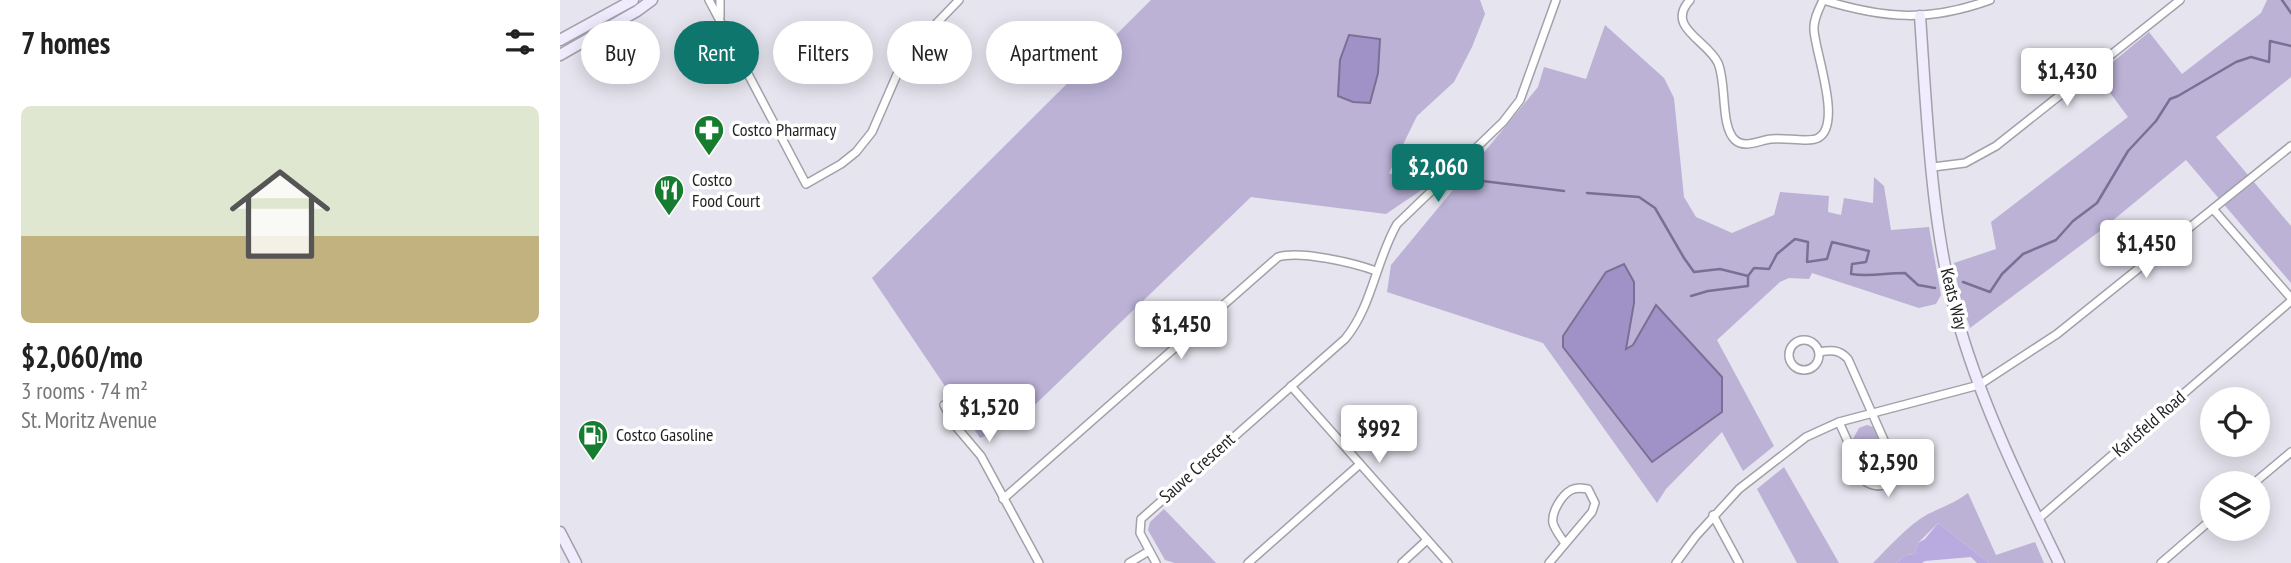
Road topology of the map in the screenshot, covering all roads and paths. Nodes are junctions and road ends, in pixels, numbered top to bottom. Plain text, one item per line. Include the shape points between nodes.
1 (633, 0) edge
2 (652, 0) edge
3 (709, 0) edge
4 (720, 0) edge
5 (959, 0) edge
6 (1556, 0) edge
7 (1690, 0) edge
8 (1823, 0) edge
9 (1990, 0) edge
10 (2180, 0) edge
11 (1920, 16) junction
12 (720, 21) joint
13 (560, 40) edge
14 (560, 55) edge
15 (753, 84) edge
16 (2291, 146) edge
17 (1933, 167) junction
18 (2213, 209) junction
19 (1376, 271) junction
20 (2291, 300) edge
21 (1819, 352) junction
22 (1979, 385) junction
23 (1291, 386) junction
24 (944, 405) dead end
25 (1871, 414) junction
26 (1839, 422) junction
27 (2291, 452) edge
28 (1360, 464) junction
29 (2268, 471) edge
30 (1003, 499) junction
31 (1713, 515) junction
32 (2038, 519) junction
33 (2200, 529) edge
34 (560, 532) edge
35 (1427, 540) junction
36 (1564, 542) junction
37 (1149, 551) junction
38 (573, 558) edge
39 (1040, 563) edge
40 (1129, 563) edge
41 (1156, 563) edge
42 (1248, 563) edge
43 (1402, 563) edge
44 (1448, 563) edge
45 (1549, 563) edge
46 (1676, 563) edge
47 (1740, 563) edge
48 (2060, 563) edge
49 (2161, 563) edge

1 - 13 street
2 - 14 street
3 - 12 street
4 - 12 street
5 - 15 street via 905,56 872,132 856,152 806,184
6 - 19 street, Sauve Crescent via 1520,100 1397,224
7 - 8 street via 1683,8 1684,26 1717,61 1728,129 1735,141 1746,145 1781,138 1812,140 1825,132 1824,76 1814,31
8 - 11 street via 1854,10
9 - 11 street via 1941,15
10 - 17 street via 1996,146 1965,163
11 - 17 street, Keats Way
16 - 18 street
17 - 22 street, Keats Way via 1950,289
18 - 20 street
18 - 22 street via 2057,334
19 - 23 street, Sauve Crescent via 1355,326
19 - 30 street via 1342,261 1289,255 1275,259
20 - 32 street, Karlsfeld Road
21 - 21 street via 1814,344 1801,340 1793,345 1790,358 1800,369 1810,369
21 - 25 street via 1842,353
22 - 25 street
22 - 32 street, Keats Way
23 - 28 street
23 - 37 street, Sauve Crescent via 1143,517 1139,531
24 - 30 street via 981,456
25 - 26 street
25 - 26 street via 1895,465 1891,480 1880,486 1866,482
26 - 31 street via 1806,438 1767,466
27 - 29 street
28 - 35 street
28 - 42 street
30 - 39 street
31 - 46 street
31 - 47 street
32 - 48 street, Keats Way
33 - 49 street
34 - 38 street
35 - 43 street
35 - 44 street
36 - 36 street via 1577,532 1595,503 1588,489 1569,491 1555,510 1554,526
36 - 45 street
37 - 40 street
37 - 41 street, Sauve Crescent

